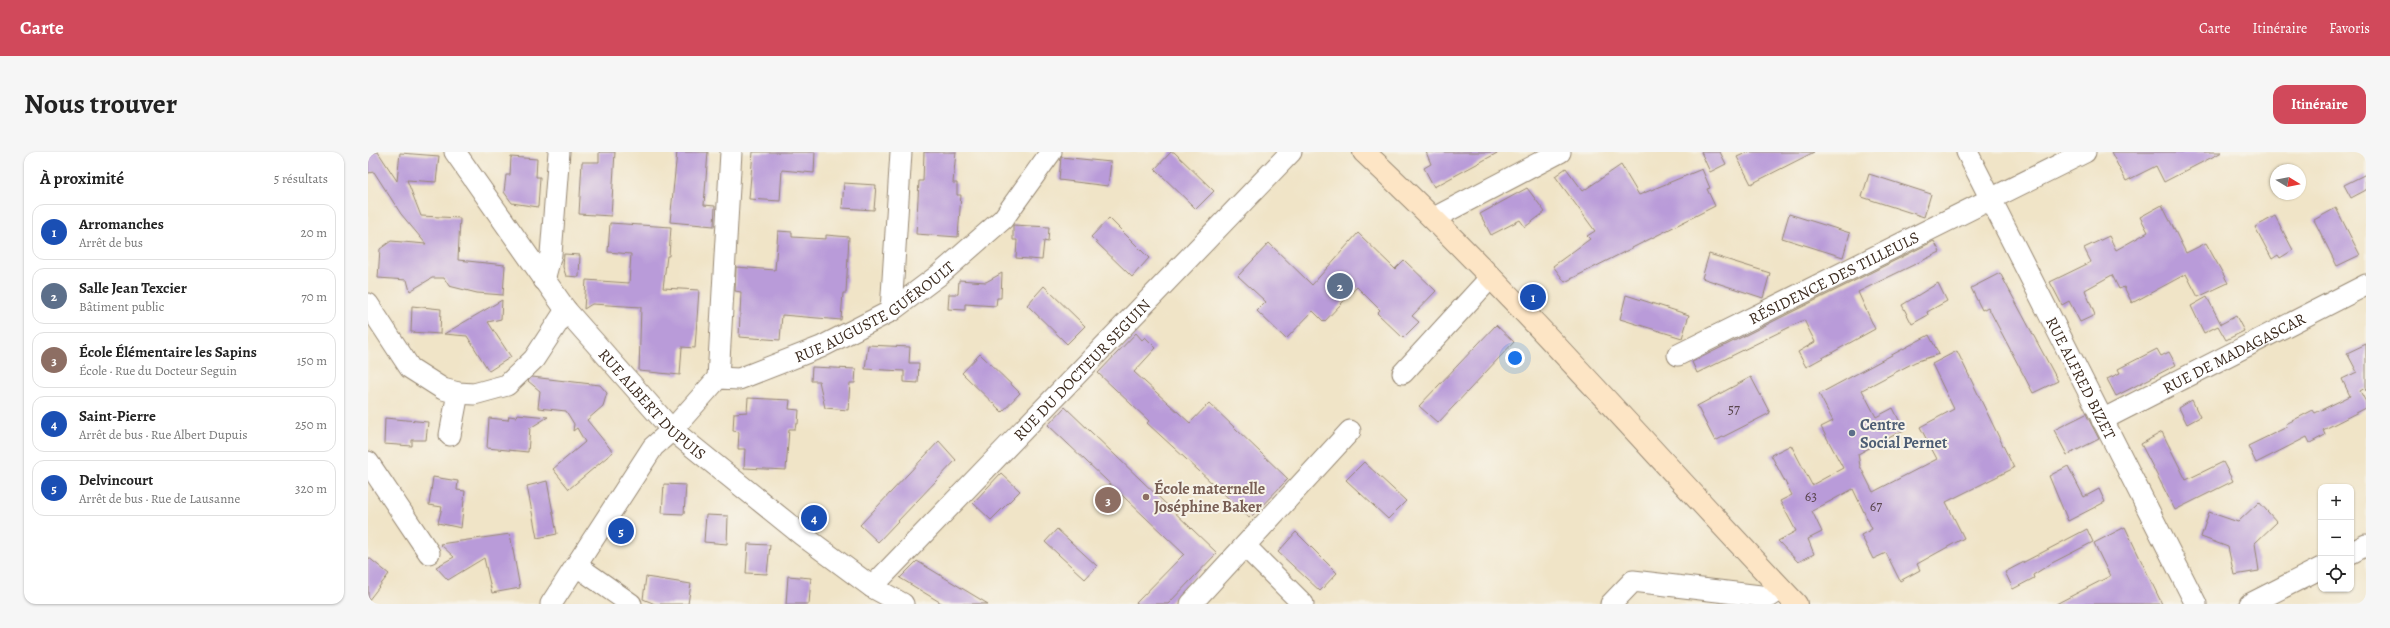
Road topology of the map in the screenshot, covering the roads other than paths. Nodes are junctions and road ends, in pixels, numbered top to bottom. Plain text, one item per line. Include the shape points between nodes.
1 (454, 152) edge
2 (559, 152) edge
3 (731, 152) edge
4 (901, 152) edge
5 (1050, 152) edge
6 (1291, 152) edge
7 (1364, 152) edge
8 (1560, 152) edge
9 (1967, 152) edge
10 (2085, 152) edge
11 (1991, 200) junction
12 (1434, 218) junction
13 (1491, 277) junction
14 (544, 280) junction
15 (2366, 285) edge
16 (368, 304) edge
17 (566, 310) junction
18 (891, 312) junction
19 (1678, 355) dead end
20 (1403, 373) dead end
21 (718, 378) junction
22 (458, 393) junction
23 (2102, 420) junction
24 (672, 430) junction
25 (1350, 431) dead end
26 (450, 435) dead end
27 (368, 462) edge
28 (2366, 545) edge
29 (1245, 546) junction
30 (2354, 551) edge
31 (429, 552) dead end
32 (577, 566) junction
33 (2318, 570) edge
34 (872, 587) junction
35 (1781, 589) junction
36 (551, 604) edge
37 (631, 604) edge
38 (903, 604) edge
39 (1191, 604) edge
40 (1302, 604) edge
41 (1611, 604) edge
42 (1796, 604) edge
43 (2196, 604) edge
44 (2250, 604) edge

1 - 14 street, RUE ALBERT DUPUIS
2 - 14 street via 552,254
3 - 21 street
4 - 18 street
5 - 18 street, RUE AUGUSTE GUÉROULT via 1003,219 939,275
6 - 34 street, RUE DU DOCTEUR SEGUIN
7 - 12 street
8 - 12 street
9 - 11 street, RUE ALFRED BIZET
10 - 11 street, RÉSIDENCE DES TILLEULS
11 - 19 street, RÉSIDENCE DES TILLEULS
11 - 23 street, RUE ALFRED BIZET
12 - 13 street
13 - 20 street
13 - 35 street
14 - 17 street, RUE ALBERT DUPUIS
15 - 23 street, RUE DE MADAGASCAR
16 - 22 street via 410,368 443,388
17 - 22 street via 534,359 507,385 474,394
17 - 24 street, RUE ALBERT DUPUIS
18 - 21 street, RUE AUGUSTE GUÉROULT via 821,347 739,379
21 - 24 street
22 - 26 street
23 - 43 street, RUE ALFRED BIZET
24 - 32 street via 653,447
24 - 34 street, RUE ALBERT DUPUIS via 769,510
25 - 29 street
27 - 31 street
28 - 30 street
29 - 39 street
29 - 40 street
32 - 36 street
32 - 37 street
33 - 44 street
34 - 38 street, RUE ALBERT DUPUIS
35 - 41 street via 1769,597 1633,581
35 - 42 street

